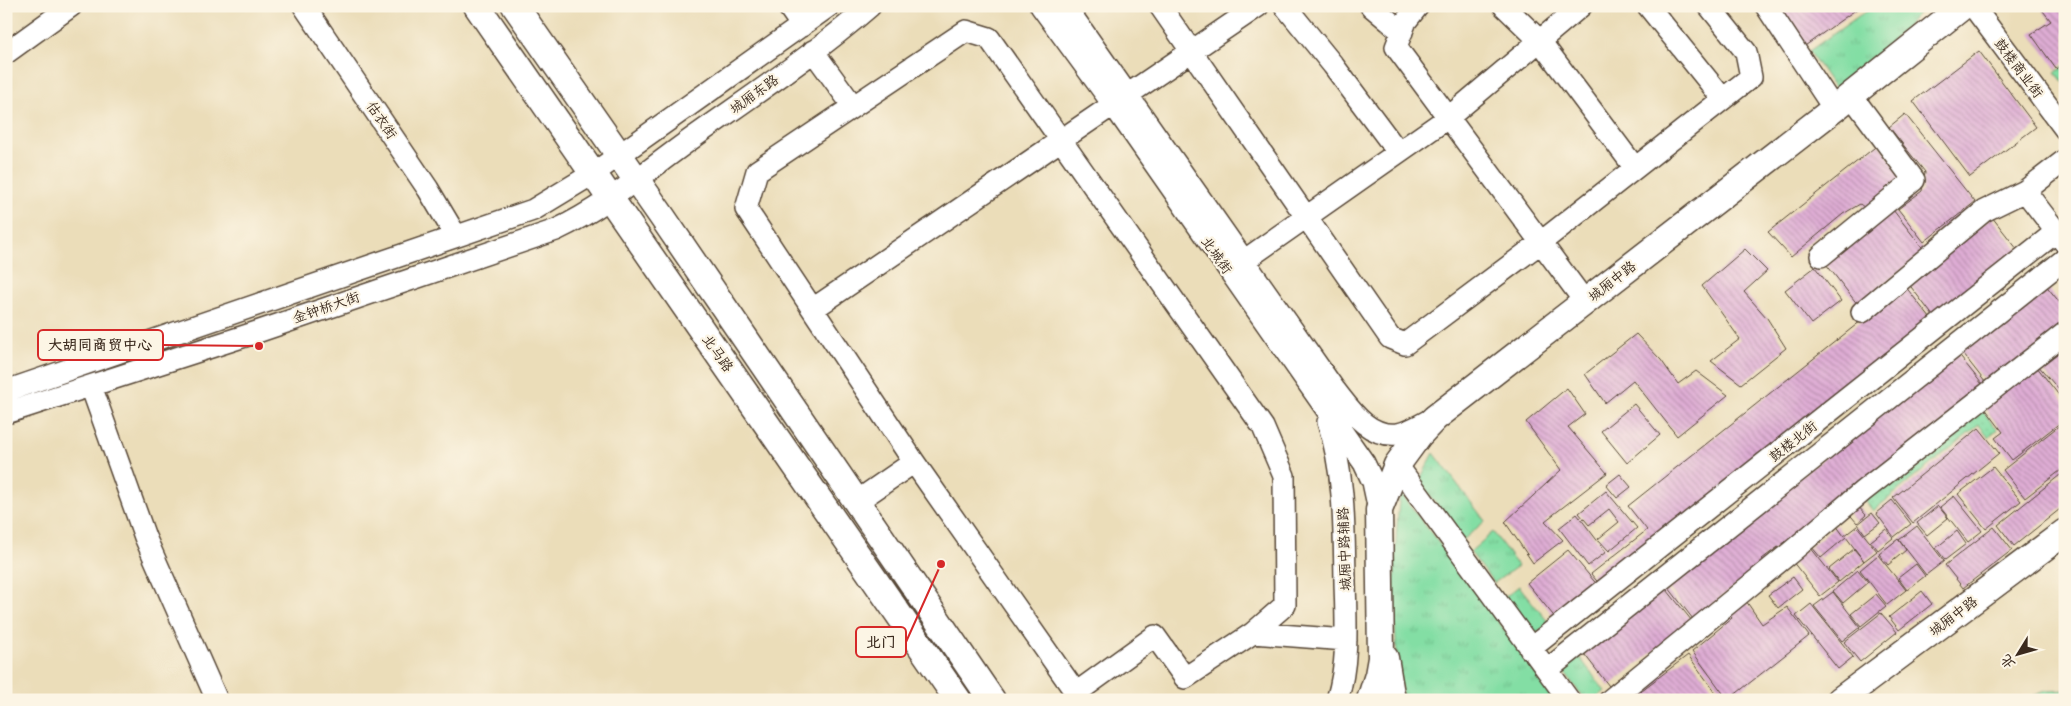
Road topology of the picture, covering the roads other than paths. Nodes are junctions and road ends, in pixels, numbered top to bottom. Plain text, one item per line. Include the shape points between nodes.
1 (71, 6) edge
2 (304, 6) edge
3 (477, 6) edge
4 (515, 6) edge
5 (788, 6) edge
6 (829, 6) edge
7 (870, 6) edge
8 (1041, 6) edge
9 (1065, 6) edge
10 (1160, 6) edge
11 (1258, 6) edge
12 (1262, 6) edge
13 (1285, 6) edge
14 (1371, 6) edge
15 (1418, 6) edge
16 (1504, 6) edge
17 (1581, 6) edge
18 (1648, 6) edge
19 (1709, 6) edge
20 (1766, 6) edge
21 (1963, 6) edge
22 (1973, 6) edge
23 (802, 26) junction
24 (1402, 32) junction
25 (1540, 41) junction
26 (813, 51) junction
27 (6, 52) edge
28 (1193, 54) junction
29 (1723, 99) junction
30 (1121, 101) junction
31 (1843, 102) junction
32 (853, 106) junction
33 (1449, 117) junction
34 (2065, 129) edge
35 (1060, 139) junction
36 (1398, 152) junction
37 (620, 156) junction
38 (2065, 160) edge
39 (1635, 168) junction
40 (594, 173) junction
41 (635, 180) junction
42 (2025, 191) junction
43 (610, 196) junction
44 (1306, 217) junction
45 (456, 236) junction
46 (2061, 238) edge
47 (1540, 243) junction
48 (1821, 256) dead end
49 (2065, 259) edge
50 (1245, 260) junction
51 (1585, 302) junction
52 (813, 309) junction
53 (1862, 312) dead end
54 (2065, 333) edge
55 (92, 386) junction
56 (6, 391) edge
57 (1319, 401) junction
58 (6, 413) edge
59 (1435, 418) junction
60 (806, 429) junction
61 (782, 446) junction
62 (914, 462) junction
63 (1397, 465) junction
64 (856, 502) junction
65 (1379, 510) junction
66 (2065, 532) edge
67 (1382, 622) junction
68 (1252, 633) junction
69 (1346, 640) junction
70 (1530, 649) junction
71 (1547, 670) junction
72 (217, 700) edge
73 (958, 700) edge
74 (992, 700) edge
75 (1337, 700) edge
76 (1370, 700) edge
77 (1392, 700) edge
78 (1569, 700) edge
79 (1610, 700) edge
80 (1840, 700) edge

1 - 27 street
2 - 45 street, 估衣街 via 428,189
3 - 40 main road, 北马路
4 - 37 main road
5 - 23 street
6 - 23 street, 城厢东路
7 - 26 street, 城厢东路
8 - 30 street, 北城街
9 - 30 street, 北城街
10 - 28 street
11 - 28 street
12 - 28 street
13 - 36 street
14 - 24 street
15 - 24 street
16 - 25 street
17 - 25 street
18 - 29 street
19 - 29 street via 1746,52 1751,77
20 - 31 street
21 - 31 main road, 城厢中路
22 - 34 street, 鼓楼商业街
23 - 37 street, 城厢东路
24 - 33 street via 1396,47
25 - 33 street
25 - 39 street
26 - 32 street
26 - 41 street, 城厢东路
28 - 30 street
28 - 44 street
29 - 39 street
30 - 35 street
30 - 50 street, 北城街
30 - 57 street, 北城街
31 - 48 street via 1914,180
31 - 51 main road, 城厢中路
32 - 35 street via 966,31 989,38
32 - 52 street via 756,171 746,208
33 - 36 street
33 - 47 street
35 - 52 street
35 - 68 street via 1263,427 1284,476 1285,605
36 - 44 street
37 - 40 street, 城厢东路
37 - 41 main road
38 - 42 street
39 - 47 street
40 - 43 main road, 北马路
40 - 45 street, 金钟桥大街 via 534,210
41 - 43 street, 金钟桥大街
41 - 60 main road
42 - 46 street
42 - 53 street via 1984,211
43 - 55 street, 金钟桥大街 via 569,224 545,235
43 - 61 main road, 北马路
44 - 47 street via 1390,338 1404,344
44 - 50 street
45 - 56 street, 金钟桥大街
46 - 70 street, 鼓楼北街
47 - 51 street
49 - 71 street, 鼓楼北街
50 - 59 street, 北城街 via 1334,389 1361,421 1376,430 1398,434
51 - 59 main road, 城厢中路
52 - 62 street
54 - 79 street via 1863,491
55 - 58 street, 金钟桥大街
55 - 72 street via 145,537
57 - 65 street, 北城街 via 1364,463 1373,482
57 - 69 street, 城厢中路辅路 via 1334,440 1338,467 1344,522
59 - 63 main road, 城厢中路
60 - 61 main road
60 - 64 main road
61 - 73 main road, 北马路
62 - 64 street
62 - 68 street via 1076,693 1155,636 1185,678
63 - 65 main road, 城厢中路
63 - 70 street
64 - 74 main road
65 - 67 main road, 城厢中路
66 - 80 main road, 城厢中路
67 - 76 main road, 城厢中路 via 1381,658
67 - 77 main road, 城厢中路
68 - 69 street
69 - 75 street, 城厢中路辅路 via 1343,677
70 - 71 street
71 - 78 street

